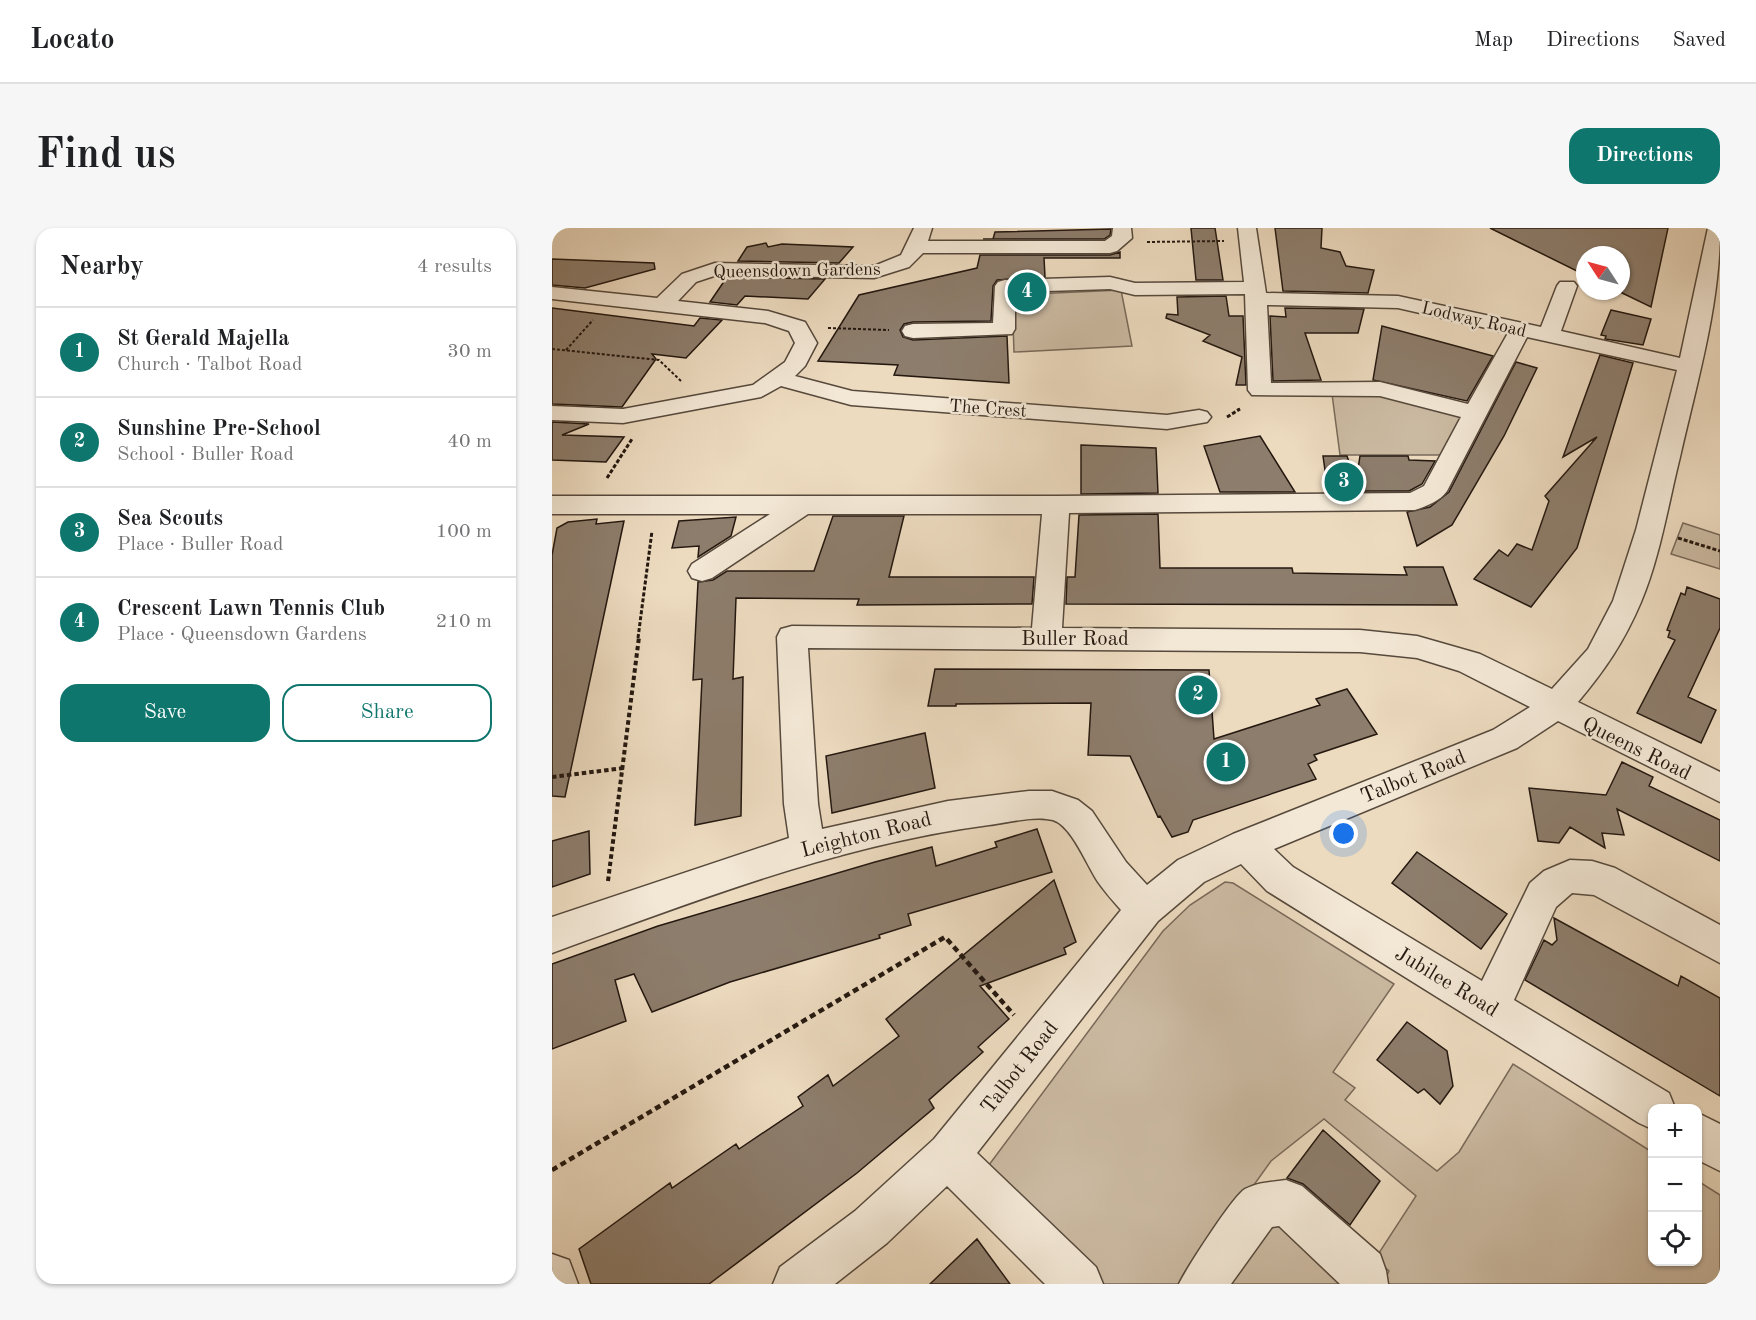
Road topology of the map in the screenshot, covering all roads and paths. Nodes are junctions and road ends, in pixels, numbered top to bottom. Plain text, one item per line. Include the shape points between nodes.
1 (924, 228) edge
2 (1717, 228) edge
3 (1248, 234) edge
4 (1119, 235) edge
5 (918, 248) junction
6 (1567, 286) dead end
7 (552, 292) edge
8 (1255, 293) junction
9 (612, 300) junction
10 (661, 306) junction
11 (797, 327) junction
12 (1514, 329) junction
13 (913, 331) joint
14 (1548, 337) junction
15 (552, 349) edge
16 (565, 350) junction
17 (1688, 366) junction
18 (779, 379) junction
19 (1260, 390) junction
20 (702, 404) junction
21 (552, 413) edge
22 (1475, 413) junction
23 (1198, 417) joint
24 (630, 441) dead end
25 (616, 463) dead end
26 (804, 504) junction
27 (552, 505) edge
28 (1056, 505) junction
29 (655, 506) junction
30 (1677, 538) dead end
31 (1720, 551) edge
32 (702, 571) dead end
33 (1047, 638) junction
34 (1555, 707) junction
35 (624, 768) junction
36 (552, 777) edge
37 (1720, 789) edge
38 (1246, 845) junction
39 (808, 847) junction
40 (1145, 909) junction
41 (602, 918) junction
42 (552, 935) edge
43 (1720, 945) edge
44 (1490, 1007) junction
45 (1038, 1042) junction
46 (1648, 1104) edge
47 (1702, 1138) edge
48 (1720, 1149) edge
49 (949, 1154) junction
50 (552, 1170) edge
51 (552, 1276) edge
52 (554, 1284) edge
53 (797, 1284) edge
54 (1079, 1284) edge
55 (1203, 1284) edge
56 (1364, 1284) edge

1 - 5 street
2 - 17 street, Talbot Road
3 - 4 path
3 - 8 street
4 - 5 street via 1110,247
5 - 10 street, Queensdown Gardens via 908,261 874,272 715,269 689,279
6 - 14 street
7 - 9 street, Queensdown Gardens
8 - 12 street, Lodway Road via 1398,302
8 - 13 street, Lodway Road via 1135,289 1110,283 1005,286 1004,329
8 - 19 street
9 - 10 street, Queensdown Gardens
9 - 16 path
10 - 11 street, Queensdown Gardens via 768,317
11 - 13 path
11 - 18 street via 806,343 802,355
12 - 14 street, Lodway Road
12 - 22 street
14 - 17 street, Lodway Road
15 - 16 path
16 - 20 path via 659,360
17 - 34 street, Talbot Road via 1627,601 1599,656
18 - 20 street via 761,390
18 - 23 street, The Crest via 851,398 1167,422
19 - 22 street via 1380,389
19 - 23 path via 1228,417 1218,421
20 - 21 street via 623,416
22 - 28 street via 1434,491 1415,501
24 - 25 path
26 - 28 street
26 - 29 street
26 - 32 street
27 - 29 street
28 - 33 street
29 - 35 path
30 - 31 path
33 - 34 street, Buller Road via 1360,641 1417,647 1469,662
33 - 39 street, Buller Road via 792,637 801,804
34 - 37 street, Queens Road
34 - 38 street, Talbot Road via 1505,739
35 - 36 path
35 - 41 path
38 - 40 street, Talbot Road via 1191,871
38 - 44 street, Jubilee Road via 1280,879
39 - 40 street, Leighton Road via 956,812 1049,806 1065,809 1083,826 1110,870
39 - 41 street, Leighton Road
40 - 45 street, Talbot Road
41 - 42 street, Leighton Road
43 - 44 street via 1602,880 1582,875 1564,877 1543,895
44 - 46 street, Jubilee Road
45 - 49 street, Talbot Road
45 - 50 path via 945,937
47 - 48 street
49 - 53 street, Talbot Road via 871,1227
49 - 54 street via 973,1183
51 - 52 street
55 - 56 street via 1259,1206 1286,1202 1363,1271

